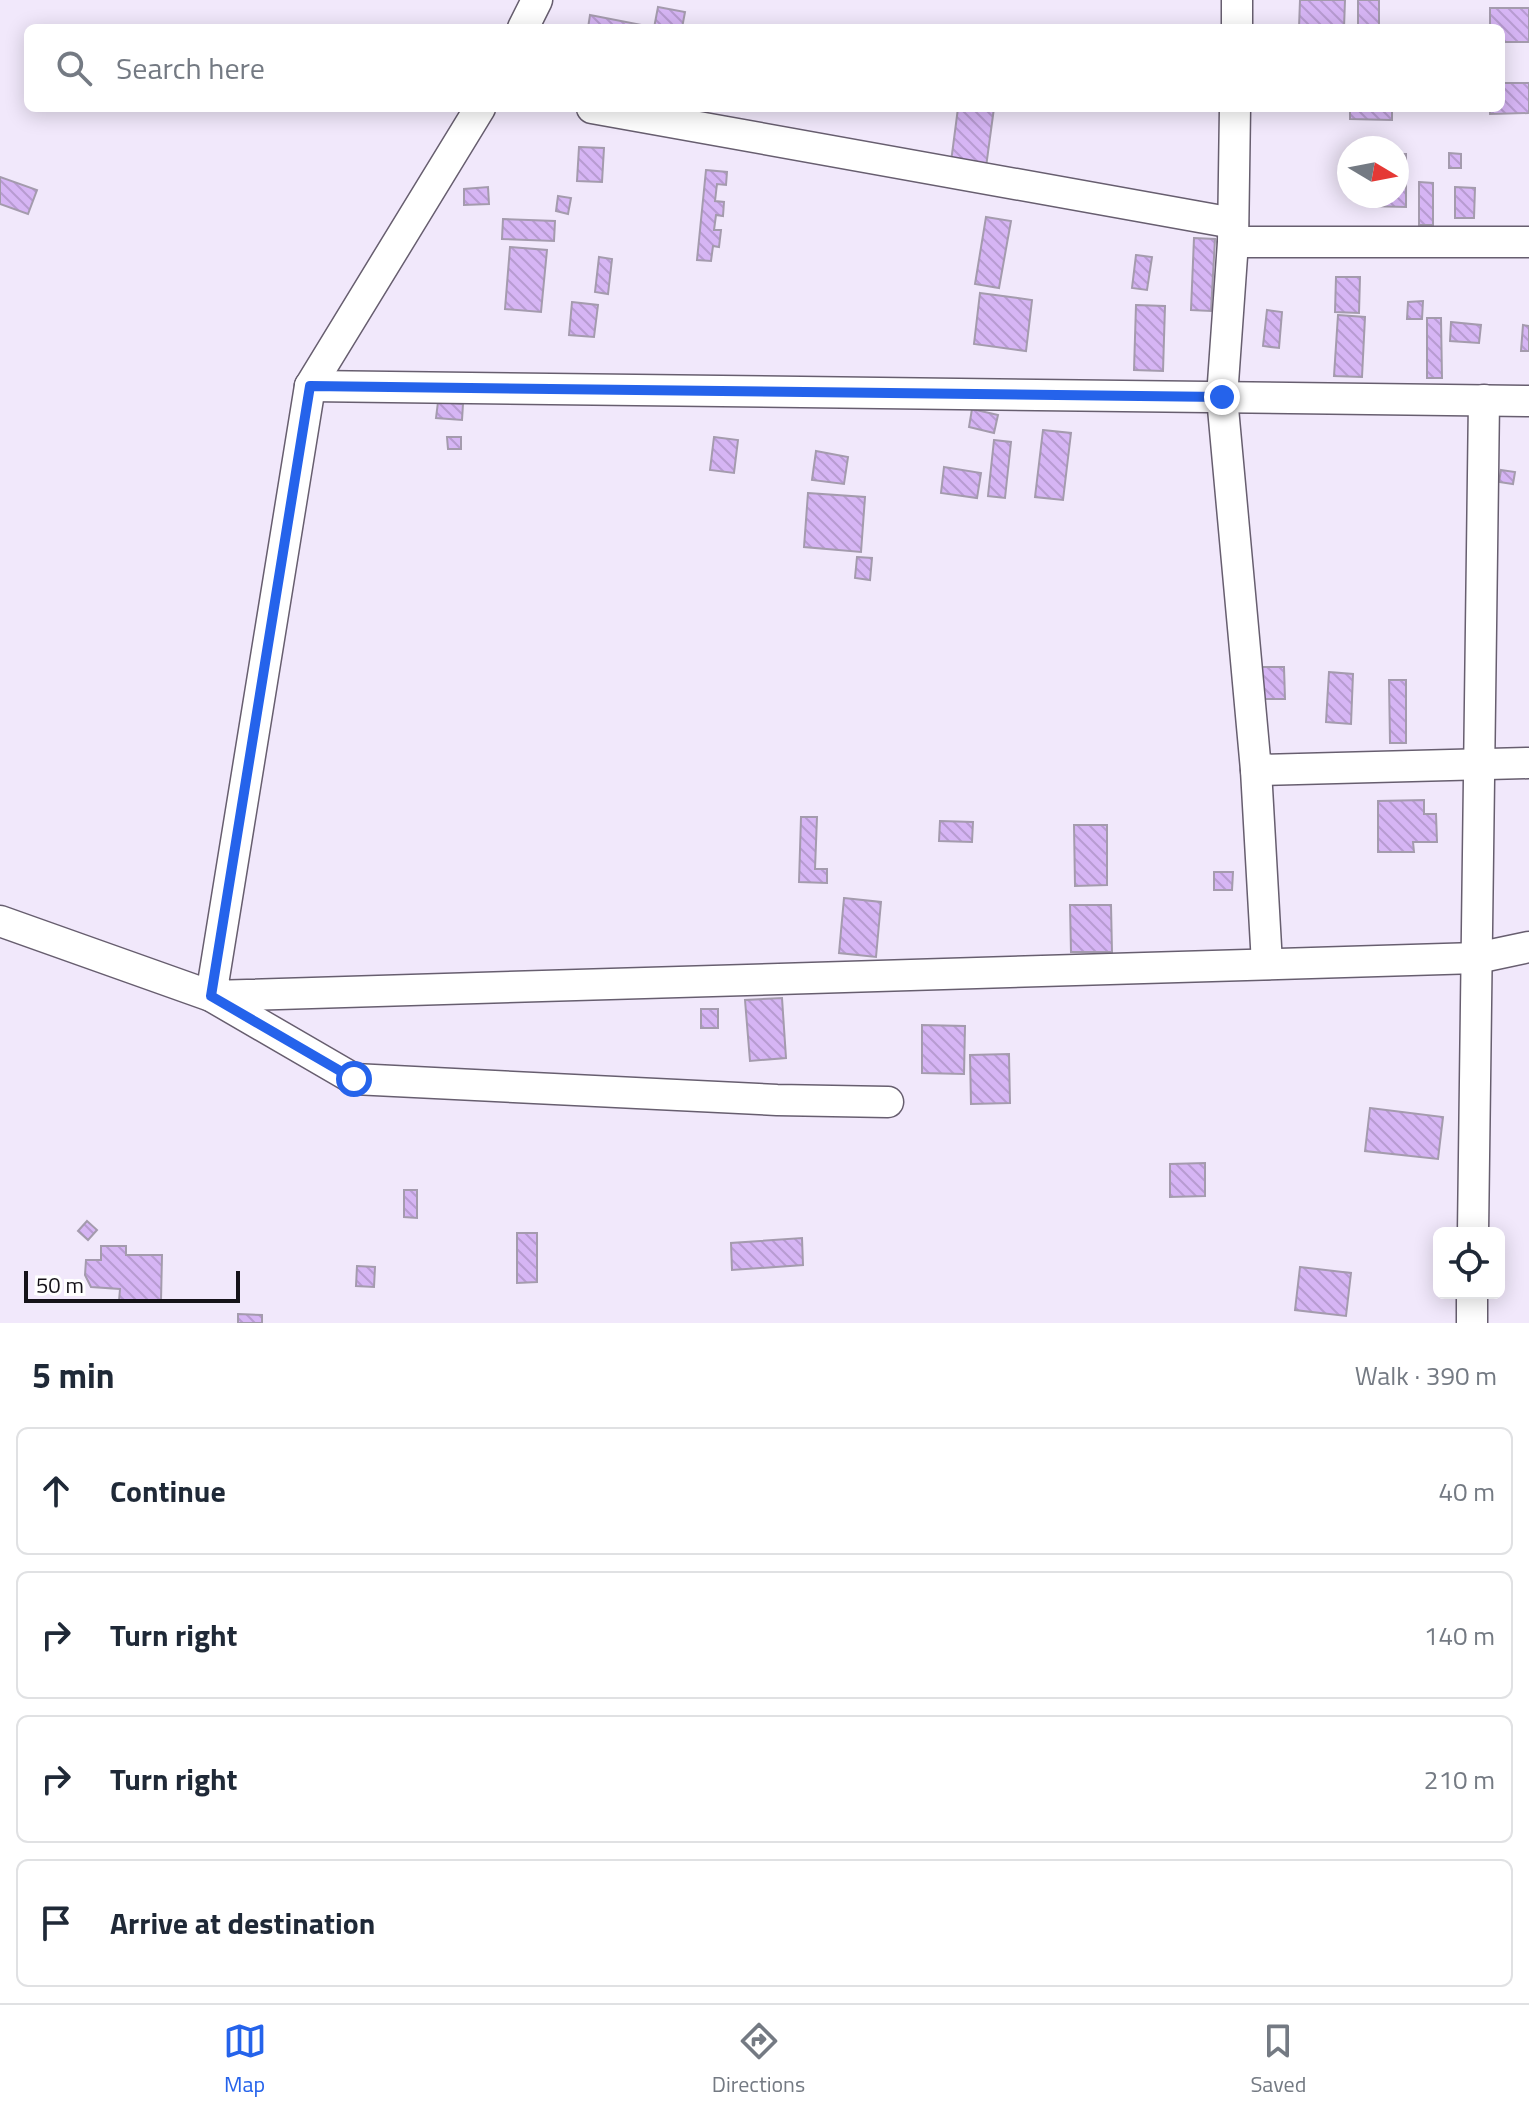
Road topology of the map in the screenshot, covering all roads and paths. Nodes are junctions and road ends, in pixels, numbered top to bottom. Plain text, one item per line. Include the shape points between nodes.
1 (537, 0) edge
2 (1237, 0) edge
3 (525, 24) edge
4 (1237, 24) edge
5 (478, 112) edge
6 (613, 112) edge
7 (1235, 112) edge
8 (1233, 233) junction
9 (1529, 242) edge
10 (310, 386) junction
11 (1222, 397) junction
12 (1484, 400) junction
13 (1529, 401) edge
14 (1529, 763) edge
15 (1481, 764) junction
16 (1256, 770) junction
17 (0, 921) edge
18 (1529, 947) edge
19 (1477, 958) junction
20 (1267, 964) junction
21 (211, 996) junction
22 (888, 1102) dead end
23 (1473, 1227) edge
24 (1472, 1299) edge
25 (1472, 1323) edge

1 - 3 street
2 - 4 street
5 - 10 street
6 - 8 street
7 - 8 street
8 - 9 street
8 - 11 street
10 - 11 street
10 - 21 street
11 - 12 street
11 - 16 street
12 - 13 street
12 - 15 street
14 - 15 street
15 - 16 street
15 - 19 street
16 - 20 street
17 - 21 street
18 - 19 street
19 - 20 street
19 - 23 street
20 - 21 street
21 - 22 street via 354,1079
24 - 25 street

